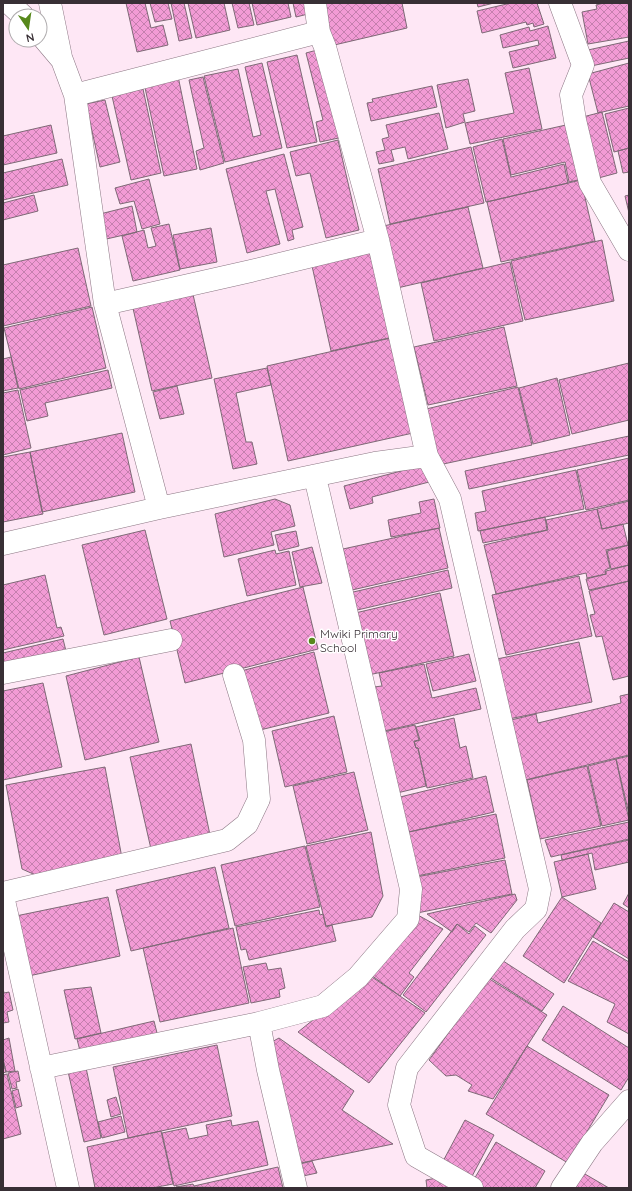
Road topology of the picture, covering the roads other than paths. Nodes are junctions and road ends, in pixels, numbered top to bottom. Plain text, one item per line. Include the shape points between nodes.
1 (50, 3) edge
2 (315, 3) edge
3 (560, 3) edge
4 (319, 32) junction
5 (48, 43) edge
6 (62, 60) junction
7 (75, 95) junction
8 (378, 240) junction
9 (629, 250) edge
10 (105, 304) junction
11 (427, 456) junction
12 (315, 477) junction
13 (159, 508) junction
14 (3, 544) edge
15 (171, 640) dead end
16 (3, 673) edge
17 (234, 675) dead end
18 (3, 893) edge
19 (3, 896) edge
20 (259, 1023) junction
21 (41, 1068) junction
22 (629, 1100) edge
23 (68, 1188) edge
24 (296, 1188) edge
25 (472, 1188) edge
26 (562, 1188) edge

1 - 6 street
2 - 4 street
3 - 9 street via 583,65 571,95 590,183
4 - 7 street
4 - 8 street
5 - 6 street
6 - 7 street
7 - 10 street
8 - 10 street
8 - 11 street
10 - 13 street
11 - 12 street via 375,463
11 - 25 street via 450,499 540,890 536,909 515,929 407,1068 399,1105 416,1156
12 - 13 street
12 - 20 street via 411,889 408,919 358,977 323,1006
13 - 14 street
15 - 16 street
17 - 18 street via 254,740 259,799 247,824 227,840
19 - 21 street
20 - 21 street
20 - 24 street
21 - 23 street
22 - 26 street via 592,1143

